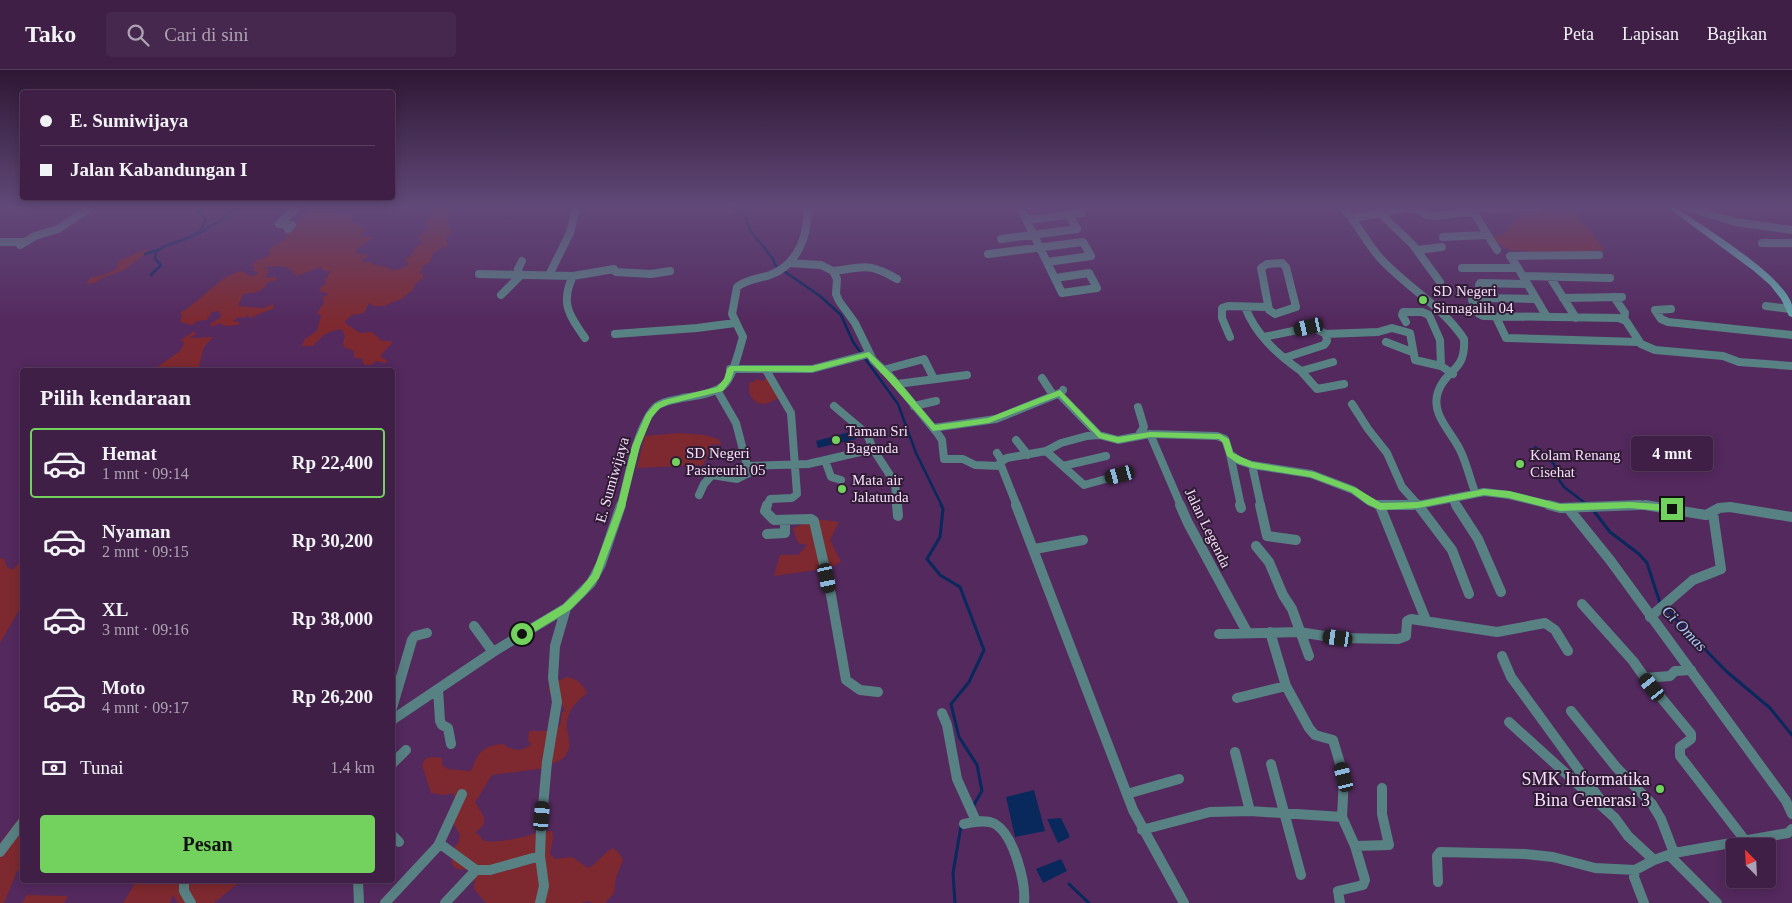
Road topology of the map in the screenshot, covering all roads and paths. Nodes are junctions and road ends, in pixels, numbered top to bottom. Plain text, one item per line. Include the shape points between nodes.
1 (564, 246) edge
2 (799, 246) edge
3 (1056, 246) edge
4 (1086, 246) edge
5 (1373, 246) edge
6 (1413, 246) edge
7 (1494, 246) edge
8 (1723, 246) edge
9 (1442, 247) dead end
10 (1040, 248) junction
11 (1417, 250) junction
12 (1497, 250) dead end
13 (988, 254) dead end
14 (1282, 255) dead end
15 (1599, 255) dead end
16 (522, 261) dead end
17 (1047, 262) junction
18 (1284, 264) junction
19 (785, 266) junction
20 (1462, 268) dead end
21 (1518, 268) junction
22 (670, 271) dead end
23 (833, 271) junction
24 (479, 274) dead end
25 (520, 275) junction
26 (549, 276) junction
27 (573, 276) junction
28 (1523, 276) junction
29 (1550, 277) junction
30 (1055, 278) junction
31 (1610, 278) dead end
32 (897, 279) dead end
33 (1440, 282) dead end
34 (1527, 284) junction
35 (501, 295) dead end
36 (1485, 298) junction
37 (1563, 298) junction
38 (1536, 299) junction
39 (1268, 306) junction
40 (1766, 306) dead end
41 (1245, 307) junction
42 (1671, 308) dead end
43 (1791, 309) edge
44 (1496, 317) junction
45 (1547, 317) junction
46 (1576, 318) junction
47 (1624, 320) junction
48 (735, 323) junction
49 (1410, 333) junction
50 (615, 334) dead end
51 (1326, 334) junction
52 (1792, 335) edge
53 (1230, 337) dead end
54 (1264, 337) junction
55 (585, 338) dead end
56 (1386, 342) dead end
57 (1638, 342) junction
58 (1412, 352) junction
59 (867, 355) junction
60 (1284, 358) junction
61 (1333, 362) dead end
62 (1441, 366) junction
63 (1792, 366) edge
64 (736, 369) junction
65 (766, 370) junction
66 (883, 370) junction
67 (1301, 371) junction
68 (1453, 374) junction
69 (967, 375) dead end
70 (1042, 378) dead end
71 (934, 379) junction
72 (897, 384) junction
73 (1344, 384) dead end
74 (717, 390) junction
75 (1059, 393) junction
76 (936, 401) dead end
77 (1352, 404) dead end
78 (834, 406) dead end
79 (914, 406) junction
80 (1138, 407) dead end
81 (933, 428) junction
82 (1150, 434) junction
83 (1099, 435) junction
84 (1138, 436) junction
85 (1016, 440) dead end
86 (873, 449) junction
87 (1046, 451) junction
88 (1230, 454) junction
89 (1028, 455) junction
90 (1106, 456) dead end
91 (825, 460) junction
92 (1000, 460) junction
93 (793, 464) junction
94 (1252, 465) junction
95 (748, 466) junction
96 (1063, 466) junction
97 (1120, 475) dead end
98 (841, 480) dead end
99 (1475, 492) junction
100 (699, 495) dead end
101 (1451, 498) junction
102 (1418, 505) junction
103 (1380, 506) junction
104 (1241, 508) dead end
105 (1573, 508) junction
106 (1709, 514) junction
107 (898, 516) dead end
108 (1792, 517) edge
109 (785, 520) junction
110 (766, 534) dead end
111 (1083, 540) dead end
112 (1296, 540) dead end
113 (1256, 546) dead end
114 (1035, 549) junction
115 (1501, 592) dead end
116 (1469, 594) dead end
117 (1582, 604) dead end
118 (566, 608) junction
119 (1650, 617) junction
120 (1426, 620) junction
121 (474, 626) dead end
122 (1247, 632) junction
123 (1270, 632) junction
124 (1300, 632) junction
125 (427, 633) dead end
126 (1219, 634) dead end
127 (1568, 650) dead end
128 (493, 652) junction
129 (1309, 656) dead end
130 (1502, 656) dead end
131 (1691, 670) junction
132 (1645, 678) junction
133 (1286, 686) junction
134 (438, 689) junction
135 (878, 692) dead end
136 (395, 698) edge
137 (1237, 698) dead end
138 (1570, 711) dead end
139 (942, 713) dead end
140 (395, 718) edge
141 (1509, 722) dead end
142 (451, 744) dead end
143 (406, 750) dead end
144 (1235, 752) dead end
145 (395, 761) edge
146 (1271, 764) dead end
147 (1179, 779) dead end
148 (1382, 788) dead end
149 (462, 794) dead end
150 (1127, 794) junction
151 (1789, 801) edge
152 (1250, 811) junction
153 (1285, 813) junction
154 (1792, 814) edge
155 (1342, 817) junction
156 (976, 818) junction
157 (1614, 818) junction
158 (964, 824) dead end
159 (20, 826) edge
160 (1142, 830) junction
161 (1791, 833) edge
162 (1743, 838) edge
163 (1752, 838) edge
164 (1726, 843) edge
165 (438, 846) junction
166 (1355, 846) junction
167 (0, 852) edge
168 (1672, 854) junction
169 (540, 856) junction
170 (1654, 860) junction
171 (476, 870) junction
172 (1635, 870) junction
173 (1300, 876) dead end
174 (1438, 882) dead end
175 (184, 883) edge
176 (358, 883) edge
177 (191, 903) edge
178 (359, 903) edge
179 (385, 903) edge
180 (445, 903) edge
181 (540, 903) edge
182 (1024, 903) edge
183 (1184, 903) edge
184 (1340, 903) edge
185 (1644, 903) edge
186 (1717, 903) edge

1 - 26 street
2 - 19 street
3 - 10 street
4 - 17 street via 1091,256
5 - 68 street via 1382,260 1459,330 1465,341 1464,351 1462,364
6 - 11 street
7 - 12 street
8 - 43 main road via 1769,280
9 - 11 street
10 - 13 street
10 - 17 street
11 - 33 street
14 - 18 street
15 - 21 street via 1510,256
16 - 25 street via 518,268
17 - 30 street
18 - 39 street via 1267,264 1261,268
18 - 39 street via 1296,307 1275,314
19 - 23 street via 821,265
19 - 48 street via 738,287 732,310
20 - 21 street
21 - 28 street
22 - 27 street via 651,275 616,272 614,269
23 - 32 street via 875,266
23 - 59 street via 837,280 837,297 855,323
24 - 25 street
25 - 26 street
25 - 35 street
26 - 27 street
27 - 55 street via 565,300
28 - 29 street
28 - 34 street
29 - 31 street
29 - 37 street
30 - 30 street via 1089,273 1097,288 1062,293
34 - 36 street via 1480,283
34 - 38 street
36 - 38 street
36 - 44 street via 1472,300 1480,315
37 - 46 street
37 - 47 street via 1618,297
38 - 45 street
39 - 41 street
40 - 43 street
41 - 53 street via 1221,310
41 - 54 street
42 - 52 street via 1655,310 1661,319 1668,322
44 - 45 street
44 - 57 street via 1506,338
45 - 46 street
46 - 47 street
47 - 57 street
48 - 50 street
48 - 64 street via 743,337
49 - 51 street via 1392,328 1378,332
49 - 58 street
49 - 62 street via 1402,320 1403,312 1430,315 1440,340
51 - 54 street via 1312,326
51 - 60 street via 1324,345
54 - 60 street
56 - 58 street
57 - 63 street via 1660,351
58 - 62 street via 1418,362
59 - 65 street via 812,369
59 - 66 street
60 - 67 street
61 - 67 street
62 - 68 street
64 - 65 street
64 - 74 street
65 - 93 street via 790,413 794,436
66 - 71 street via 924,359
66 - 72 street
67 - 73 street via 1317,389
68 - 99 street via 1437,392 1437,409 1444,426 1457,443
69 - 71 street
70 - 75 street
71 - 72 street
72 - 79 street
74 - 95 street via 736,423
74 - 118 street, E. Sumiwijaya via 666,402 657,406 649,416 636,446 621,507 601,564 591,583
75 - 81 street via 989,420
75 - 83 street
76 - 79 street
77 - 102 street via 1387,452 1402,487
78 - 86 street via 866,432
79 - 81 street
80 - 84 street via 1144,427
81 - 92 street via 942,440 945,460 963,459 975,465
82 - 84 street
82 - 88 street via 1220,437 1226,442
82 - 122 street, Jalan Legenda via 1188,523
83 - 84 street via 1118,440
83 - 87 street via 1074,439
85 - 89 street
86 - 91 street
86 - 107 street via 894,483
87 - 89 street
87 - 96 street
88 - 94 street
88 - 104 street
89 - 92 street
90 - 96 street
91 - 93 street
91 - 98 street via 831,477
92 - 114 street
93 - 95 street
93 - 109 street via 797,496 770,499 765,511 774,520
94 - 103 street via 1311,474 1354,490
94 - 112 street via 1267,536
95 - 100 street via 749,473 737,479 712,475
96 - 97 street via 1084,484
99 - 101 street
99 - 105 street via 1500,493
101 - 102 street
101 - 115 street via 1482,546
102 - 103 street
102 - 116 street via 1452,550
103 - 120 street
105 - 106 street via 1644,505
105 - 119 street
106 - 108 street via 1718,508 1730,507
106 - 119 street via 1721,569 1693,580
109 - 110 street via 785,533
109 - 135 street via 814,521 846,680 862,691
111 - 114 street
113 - 124 street via 1269,562
114 - 150 street
117 - 132 street via 1633,660
118 - 128 street, E. Sumiwijaya
118 - 169 street, E. Sumiwijaya via 555,646 553,678 557,702 547,762
119 - 131 street
120 - 124 street via 1408,620 1406,636 1398,639 1338,638
120 - 127 street via 1497,632 1545,623 1555,630
121 - 128 street
122 - 123 street
122 - 126 street
123 - 124 street
123 - 133 street
124 - 129 street
125 - 136 street via 412,640
128 - 134 street, E. Sumiwijaya
130 - 157 street via 1511,677
131 - 132 street
131 - 151 street
132 - 162 street via 1691,734 1691,739 1680,748 1680,756
133 - 137 street
133 - 155 street via 1311,731 1315,735 1330,737 1334,742 1344,777
134 - 140 street, E. Sumiwijaya
134 - 142 street via 440,721 449,730
138 - 168 street via 1616,767 1652,804 1661,819
139 - 156 street via 957,779
141 - 157 street
143 - 145 street
144 - 152 street
146 - 153 street
147 - 150 street
148 - 166 street via 1382,814 1389,844
149 - 165 street
150 - 160 street
151 - 154 street
152 - 153 street
152 - 160 street via 1201,813
153 - 155 street
153 - 173 street
155 - 166 street
156 - 158 street
156 - 182 street via 996,825 1004,833 1023,876
157 - 170 street
159 - 167 street
160 - 183 street
161 - 163 street
164 - 168 street
165 - 171 street via 443,846
165 - 179 street
166 - 184 street via 1364,883 1338,891
168 - 170 street
168 - 186 street
169 - 171 street via 490,870
169 - 181 street, E. Sumiwijaya via 544,886
170 - 172 street
171 - 180 street
172 - 174 street via 1595,868 1553,857 1525,854 1442,852 1437,856
172 - 185 street via 1634,877
175 - 177 street via 184,892
176 - 178 street

